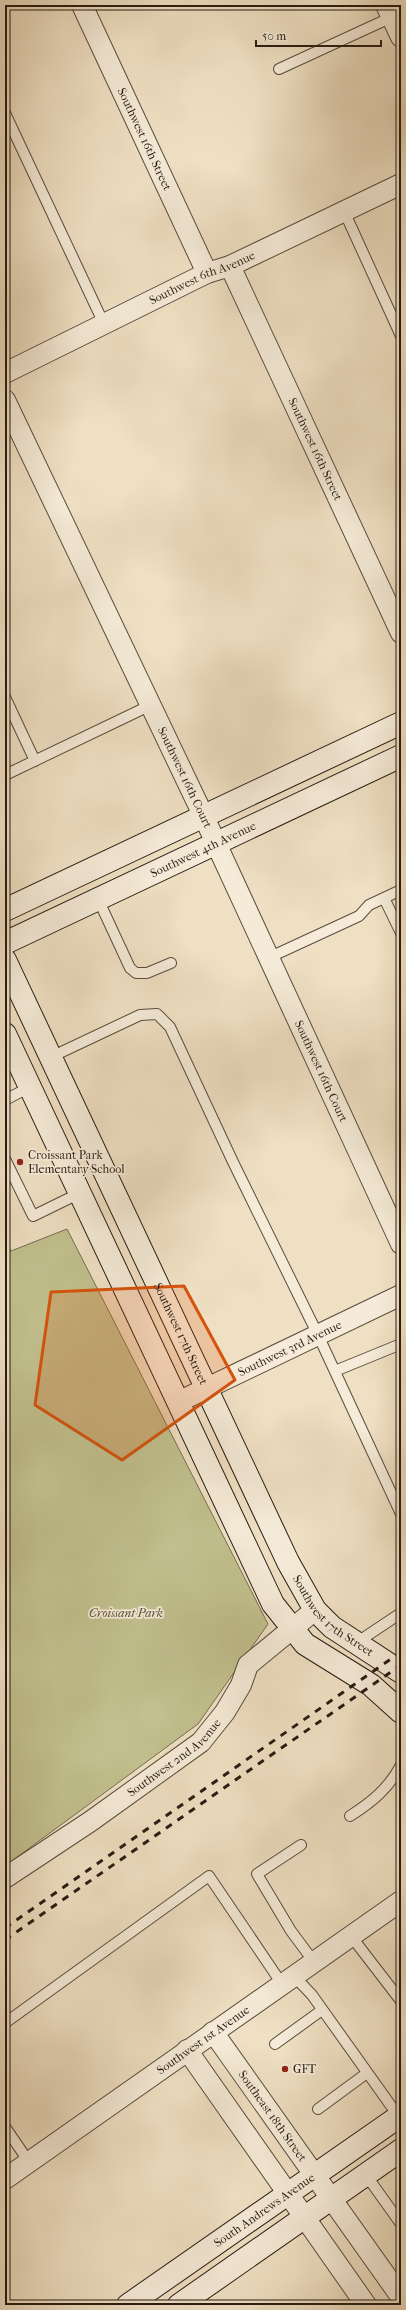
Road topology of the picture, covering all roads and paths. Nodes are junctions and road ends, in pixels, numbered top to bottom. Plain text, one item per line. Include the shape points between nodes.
1 (82, 5) edge
2 (389, 11) edge
3 (401, 37) edge
4 (279, 69) dead end
5 (5, 113) edge
6 (401, 184) edge
7 (344, 211) junction
8 (230, 266) junction
9 (207, 273) junction
10 (104, 324) junction
11 (401, 336) edge
12 (5, 373) edge
13 (5, 400) edge
14 (401, 633) edge
15 (5, 697) edge
16 (151, 706) junction
17 (401, 723) edge
18 (401, 756) edge
19 (35, 761) junction
20 (5, 775) edge
21 (203, 816) junction
22 (215, 842) junction
23 (401, 890) edge
24 (384, 898) junction
25 (98, 899) junction
26 (5, 910) edge
27 (401, 933) edge
28 (5, 943) edge
29 (268, 958) junction
30 (5, 960) edge
31 (171, 963) dead end
32 (5, 1034) edge
33 (51, 1057) junction
34 (30, 1087) junction
35 (5, 1100) edge
36 (5, 1159) edge
37 (80, 1194) junction
38 (401, 1244) edge
39 (401, 1295) edge
40 (318, 1335) junction
41 (401, 1344) edge
42 (334, 1370) junction
43 (207, 1387) junction
44 (178, 1402) junction
45 (401, 1514) edge
46 (315, 1610) junction
47 (401, 1613) edge
48 (291, 1629) junction
49 (356, 1643) junction
50 (401, 1672) edge
51 (401, 1712) edge
52 (401, 1765) edge
53 (350, 1816) dead end
54 (301, 1845) dead end
55 (5, 1878) edge
56 (401, 1901) edge
57 (351, 1936) junction
58 (314, 1962) junction
59 (288, 1980) junction
60 (401, 2001) edge
61 (322, 2010) junction
62 (5, 2023) edge
63 (213, 2032) junction
64 (275, 2044) dead end
65 (187, 2050) junction
66 (367, 2073) junction
67 (318, 2109) dead end
68 (400, 2116) edge
69 (5, 2126) edge
70 (400, 2153) edge
71 (29, 2162) junction
72 (315, 2175) junction
73 (366, 2175) junction
74 (5, 2179) edge
75 (288, 2194) junction
76 (332, 2198) junction
77 (304, 2218) junction
78 (401, 2224) edge
79 (386, 2276) junction
80 (401, 2297) edge
81 (363, 2301) edge
82 (128, 2305) edge
83 (179, 2305) edge

1 - 9 street, Southwest 16th Street
2 - 3 street
2 - 4 lane
5 - 10 lane
6 - 7 street, Southwest 6th Avenue
7 - 8 street, Southwest 6th Avenue
7 - 11 lane
8 - 9 street, Southwest 6th Avenue
8 - 14 street, Southwest 16th Street
9 - 10 street, Southwest 6th Avenue
10 - 12 street, Southwest 6th Avenue
13 - 16 street, Southwest 16th Court
15 - 19 lane
16 - 19 lane
16 - 21 street, Southwest 16th Court
17 - 21 main road
18 - 22 main road, Southwest 4th Avenue
19 - 20 lane
21 - 22 street, Southwest 16th Court
21 - 26 main road
22 - 25 main road, Southwest 4th Avenue
22 - 29 street, Southwest 16th Court
23 - 24 lane
24 - 27 lane
24 - 29 lane via 369,905 359,916
25 - 28 main road, Southwest 4th Avenue
25 - 31 lane via 130,968 136,973 147,973
29 - 38 street, Southwest 16th Court
30 - 33 main road, Southwest 17th Street
32 - 34 main road
33 - 40 lane via 140,1015 158,1014 170,1027
33 - 43 main road, Southwest 17th Street
34 - 35 lane
34 - 37 main road
36 - 37 lane via 33,1216
37 - 44 main road
39 - 40 street, Southwest 3rd Avenue
40 - 42 lane
40 - 43 street, Southwest 3rd Avenue
41 - 42 lane
42 - 45 lane
43 - 44 street, Southwest 3rd Avenue
43 - 46 main road, Southwest 17th Street via 288,1562
44 - 48 main road via 273,1604
46 - 48 street, Southwest 2nd Avenue
46 - 49 main road, Southwest 17th Street via 332,1628
47 - 49 lane
48 - 51 main road via 305,1644 372,1685
48 - 55 street, Southwest 2nd Avenue via 248,1665 241,1685 225,1712 201,1742
49 - 50 main road, Southwest 17th Street
52 - 53 lane via 392,1781 371,1802
54 - 58 lane via 257,1874 291,1931
56 - 57 street, Southwest 1st Avenue
57 - 58 street, Southwest 1st Avenue
57 - 60 lane
58 - 59 street, Southwest 1st Avenue
59 - 61 lane
59 - 62 lane via 209,1876
59 - 63 street, Southwest 1st Avenue
61 - 64 lane
61 - 66 lane
63 - 65 street, Southwest 1st Avenue
63 - 72 street, Southeast 18th Street
65 - 71 street, Southwest 1st Avenue
65 - 75 street
66 - 67 lane
66 - 68 lane
68 - 72 main road, South Andrews Avenue
69 - 71 lane
70 - 73 main road
71 - 74 street, Southwest 1st Avenue
72 - 75 main road, South Andrews Avenue
72 - 76 street, Southeast 18th Street
73 - 76 main road
73 - 78 lane
75 - 77 street
75 - 82 main road, South Andrews Avenue
76 - 77 main road
76 - 79 street, Southeast 18th Street
77 - 81 street
77 - 83 main road
79 - 80 street, Southeast 18th Street
79 - 81 street

